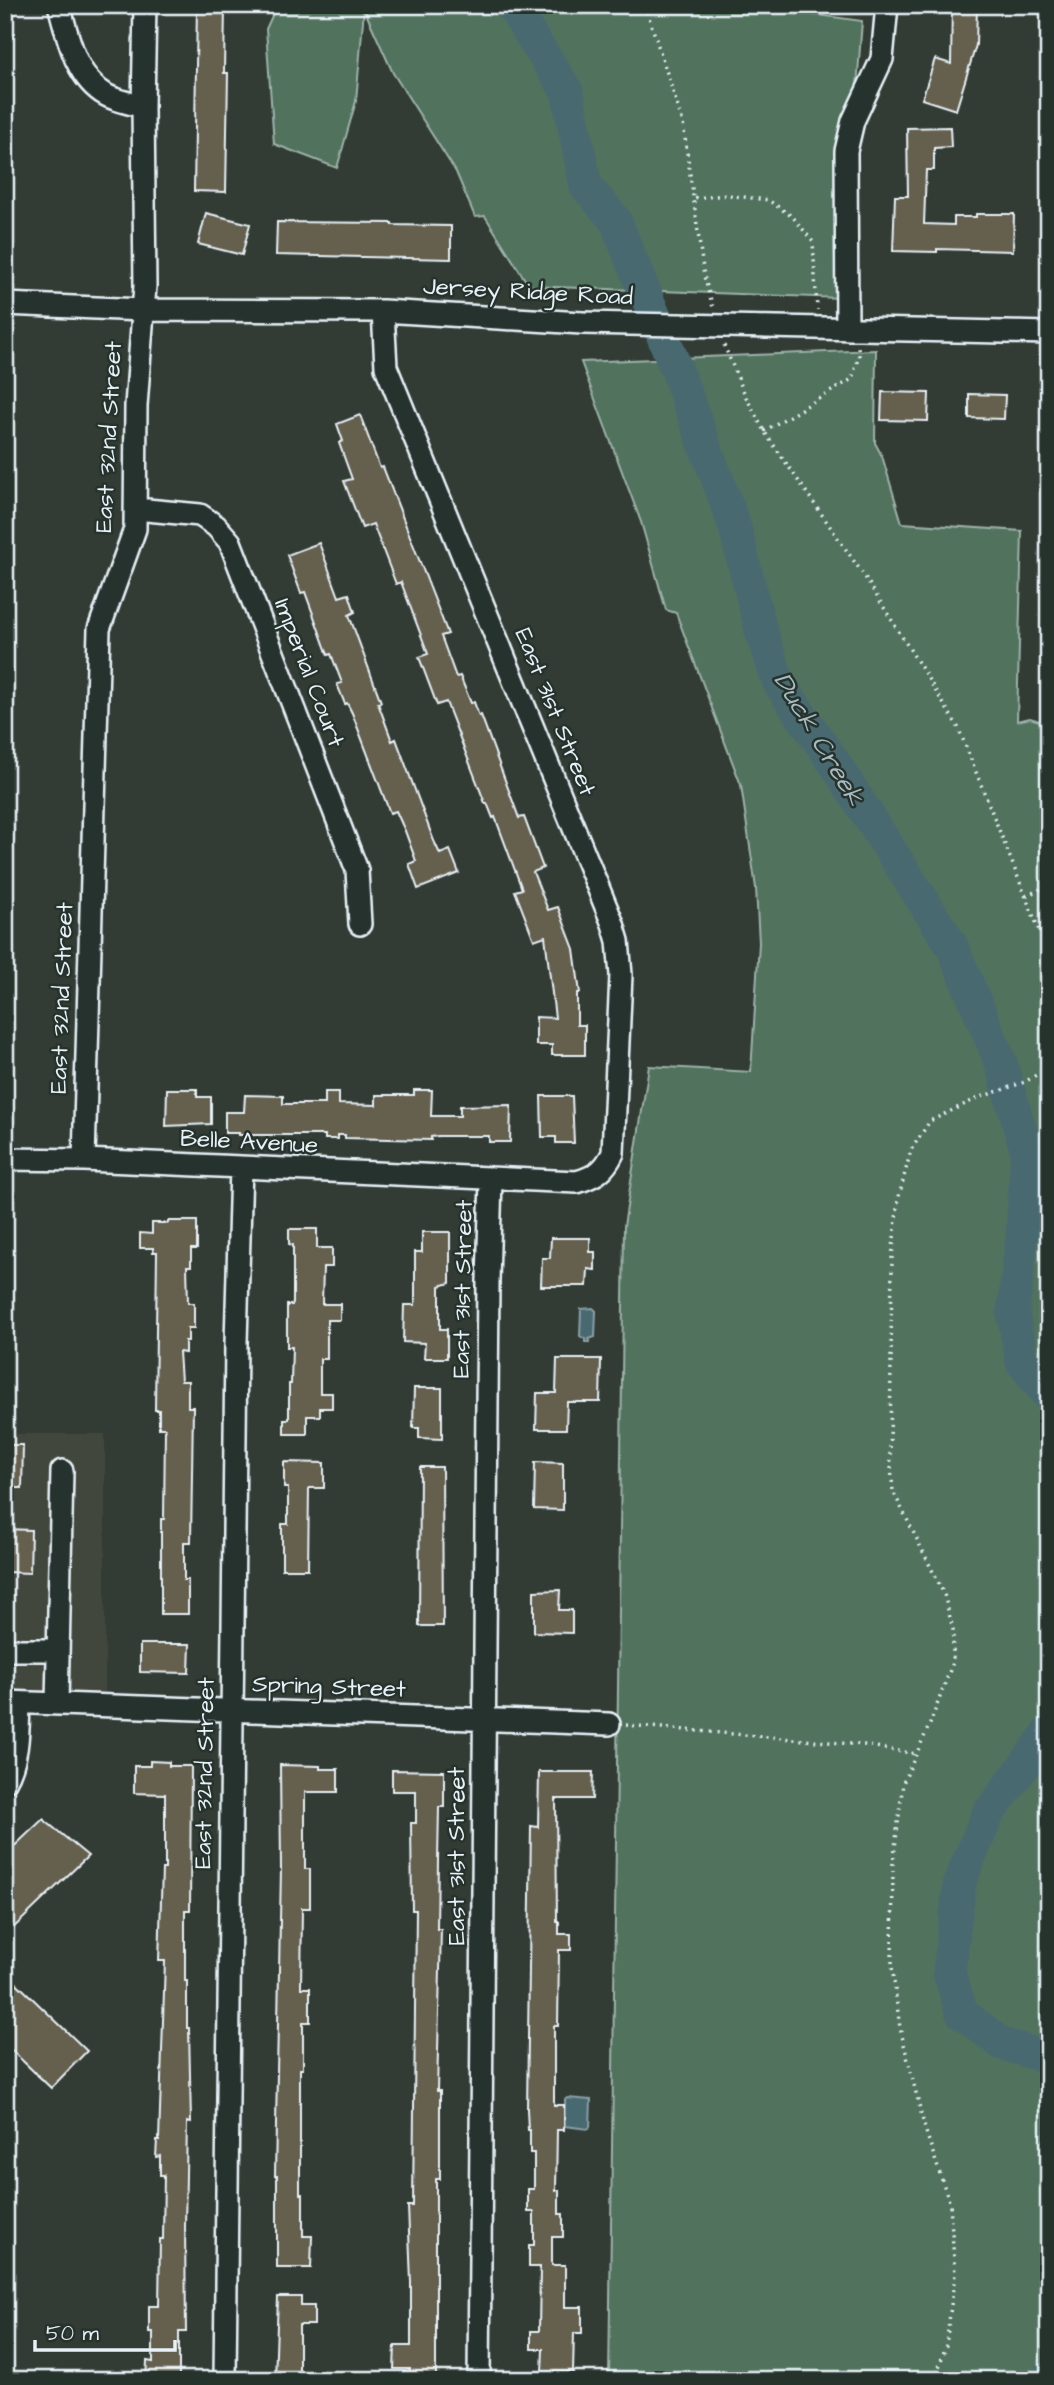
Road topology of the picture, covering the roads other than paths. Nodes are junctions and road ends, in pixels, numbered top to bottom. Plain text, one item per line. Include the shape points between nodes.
1 (59, 5) edge
2 (145, 5) edge
3 (887, 5) edge
4 (143, 107) junction
5 (5, 304) edge
6 (142, 310) junction
7 (383, 311) junction
8 (852, 329) junction
9 (1049, 334) edge
10 (136, 509) junction
11 (360, 924) dead end
12 (5, 1159) edge
13 (84, 1160) junction
14 (241, 1167) junction
15 (491, 1179) junction
16 (62, 1471) dead end
17 (5, 1650) edge
18 (58, 1650) junction
19 (12, 1702) edge
20 (57, 1704) junction
21 (232, 1710) junction
22 (484, 1719) junction
23 (608, 1724) road end
24 (5, 1782) edge
25 (225, 2380) edge
26 (479, 2380) edge

1 - 4 street via 85,78 107,96
2 - 4 street, East 32nd Street
3 - 8 street via 882,59 853,121 846,150
4 - 6 street, East 32nd Street
5 - 6 street, Jersey Ridge Road
6 - 7 street, Jersey Ridge Road
6 - 10 street, East 32nd Street
7 - 8 street, Jersey Ridge Road, bridge via 582,323
7 - 15 street, East 31st Street via 386,367 618,941 621,975 613,1153 605,1168 578,1182
8 - 9 street, Jersey Ridge Road
10 - 11 street, Imperial Court via 200,515 230,542 357,870
10 - 13 street, East 32nd Street via 135,529 99,629
12 - 13 street, Belle Avenue
13 - 14 street, Belle Avenue
14 - 15 street, Belle Avenue
14 - 21 street, East 32nd Street
15 - 22 street, East 31st Street
16 - 18 street
17 - 18 street
18 - 20 street
19 - 20 street, Spring Street
19 - 24 street via 17,1749
20 - 21 street, Spring Street
21 - 22 street, Spring Street
21 - 25 street, East 32nd Street
22 - 23 street, Spring Street
22 - 26 street, East 31st Street

